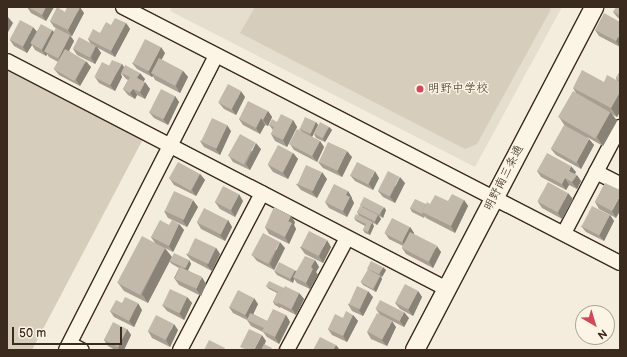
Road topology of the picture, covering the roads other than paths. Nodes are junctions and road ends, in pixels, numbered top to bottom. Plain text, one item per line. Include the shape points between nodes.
1 (123, 7) edge
2 (594, 7) edge
3 (216, 56) junction
4 (7, 61) edge
5 (620, 127) edge
6 (170, 146) junction
7 (596, 172) junction
8 (620, 184) edge
9 (262, 193) junction
10 (494, 198) junction
11 (564, 233) junction
12 (348, 238) junction
13 (620, 263) edge
14 (447, 289) junction
15 (68, 347) edge
16 (82, 350) edge
17 (180, 350) edge
18 (287, 350) edge
19 (415, 350) edge

1 - 3 street
2 - 10 street, 明野南三条通
3 - 6 street
3 - 10 street
4 - 6 street
5 - 7 street
6 - 9 street
6 - 15 street
7 - 8 street
7 - 11 street
9 - 12 street
9 - 17 street
10 - 11 street
10 - 14 street, 明野南三条通
11 - 13 street
12 - 14 street
12 - 18 street
14 - 19 street, 明野南三条通
15 - 16 street

